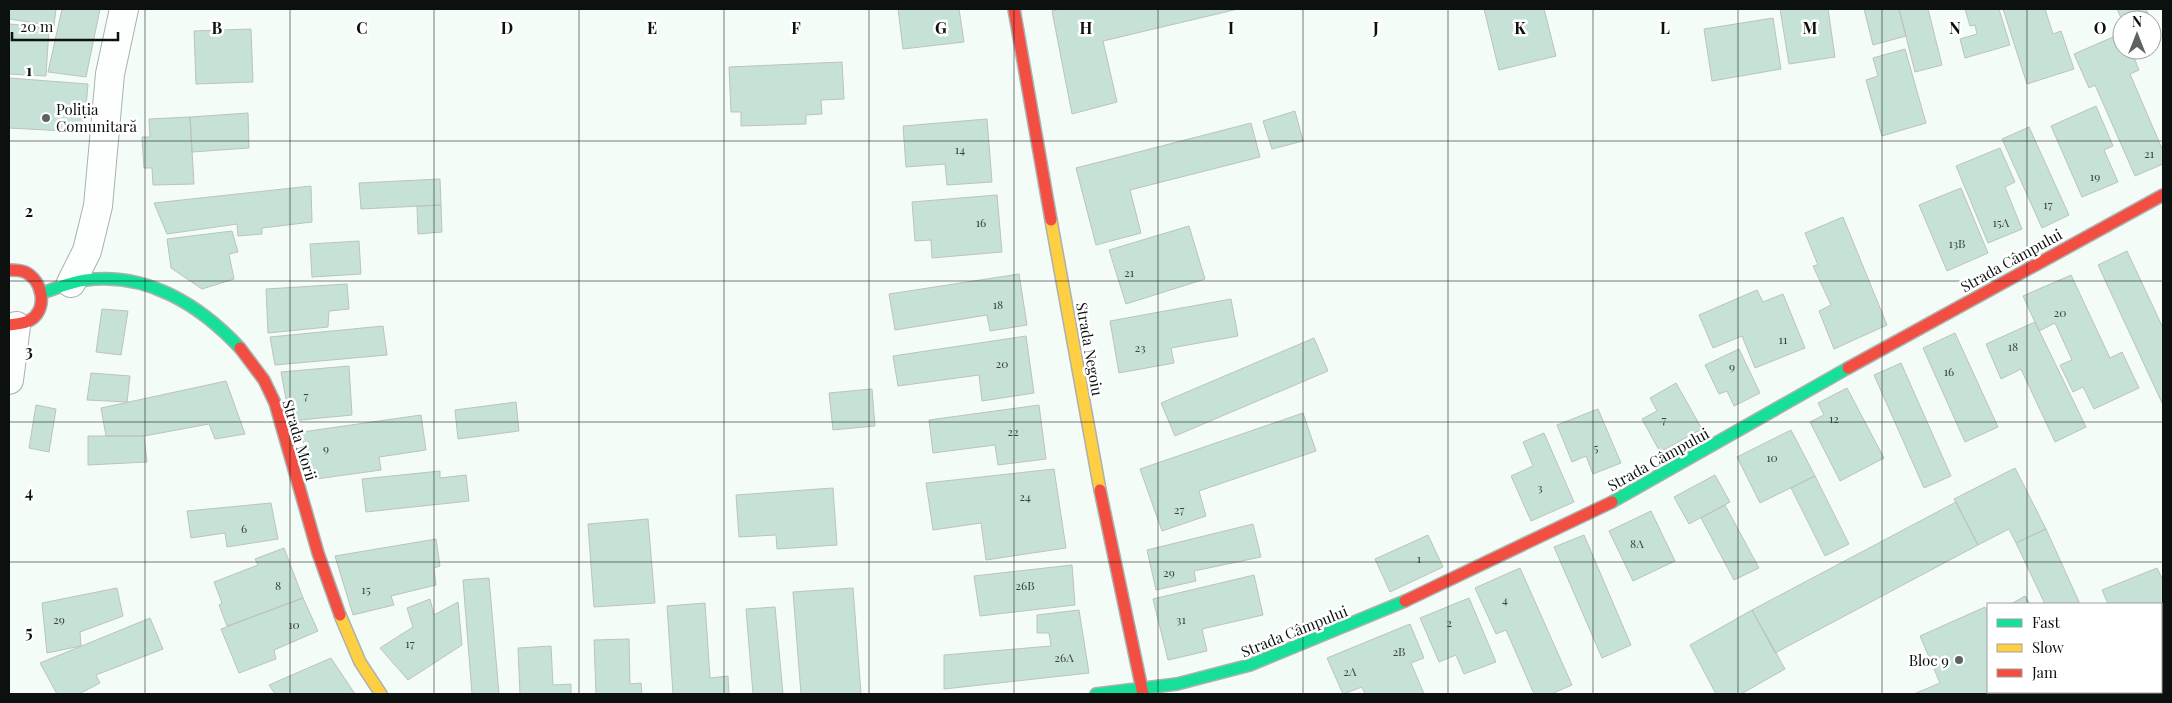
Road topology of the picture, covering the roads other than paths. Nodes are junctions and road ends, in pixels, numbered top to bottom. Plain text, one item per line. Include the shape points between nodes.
1 (124, 9) edge
2 (1014, 9) edge
3 (2163, 195) edge
4 (9, 270) edge
5 (71, 283) junction
6 (42, 294) junction
7 (12, 325) edge
8 (9, 380) edge
9 (1142, 692) edge
10 (381, 694) edge
11 (1096, 694) edge

1 - 5 street via 110,74 98,206 86,251
2 - 9 street, Strada Negoiu via 1103,504
3 - 9 street, Strada Câmpului via 1949,311 1599,509 1374,615 1250,665
4 - 6 street via 22,270 31,275
5 - 6 street, Strada Morii
5 - 10 street, Strada Morii via 114,280 155,288 179,297 200,311 240,348 264,380 281,419 318,557 359,660
6 - 7 street via 36,315 27,323
7 - 8 street
9 - 11 street

